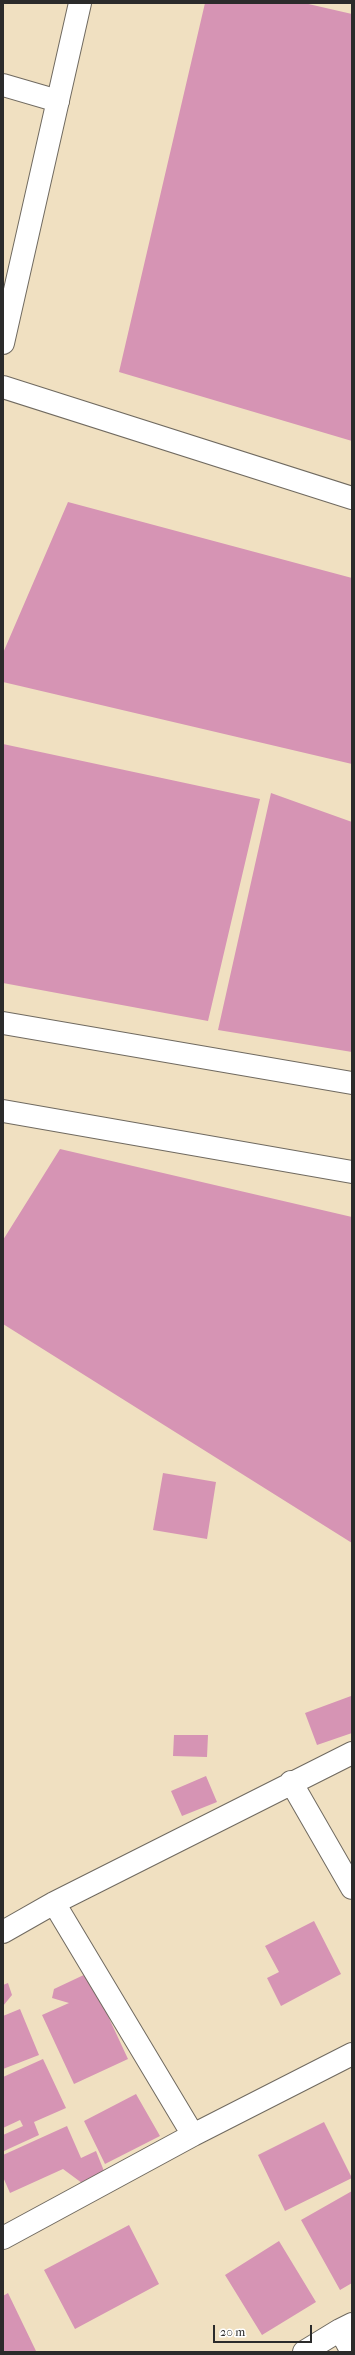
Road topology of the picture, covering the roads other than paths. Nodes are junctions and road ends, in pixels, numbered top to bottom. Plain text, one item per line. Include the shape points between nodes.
1 (80, 3) edge
2 (3, 85) edge
3 (58, 102) junction
4 (3, 344) edge
5 (3, 387) edge
6 (352, 498) edge
7 (3, 1023) edge
8 (352, 1083) edge
9 (3, 1111) edge
10 (352, 1172) edge
11 (352, 1753) edge
12 (291, 1782) junction
13 (352, 1888) edge
14 (54, 1903) junction
15 (3, 1932) edge
16 (352, 2054) edge
17 (193, 2135) junction
18 (3, 2238) edge
19 (346, 2327) edge
20 (304, 2352) edge
21 (352, 2352) edge

1 - 3 street
2 - 3 street
3 - 4 street
5 - 6 street
7 - 8 street
9 - 10 street
11 - 12 street
12 - 13 street
12 - 14 street
14 - 15 street
14 - 17 street
16 - 17 street
17 - 18 street
19 - 20 street
19 - 21 street

